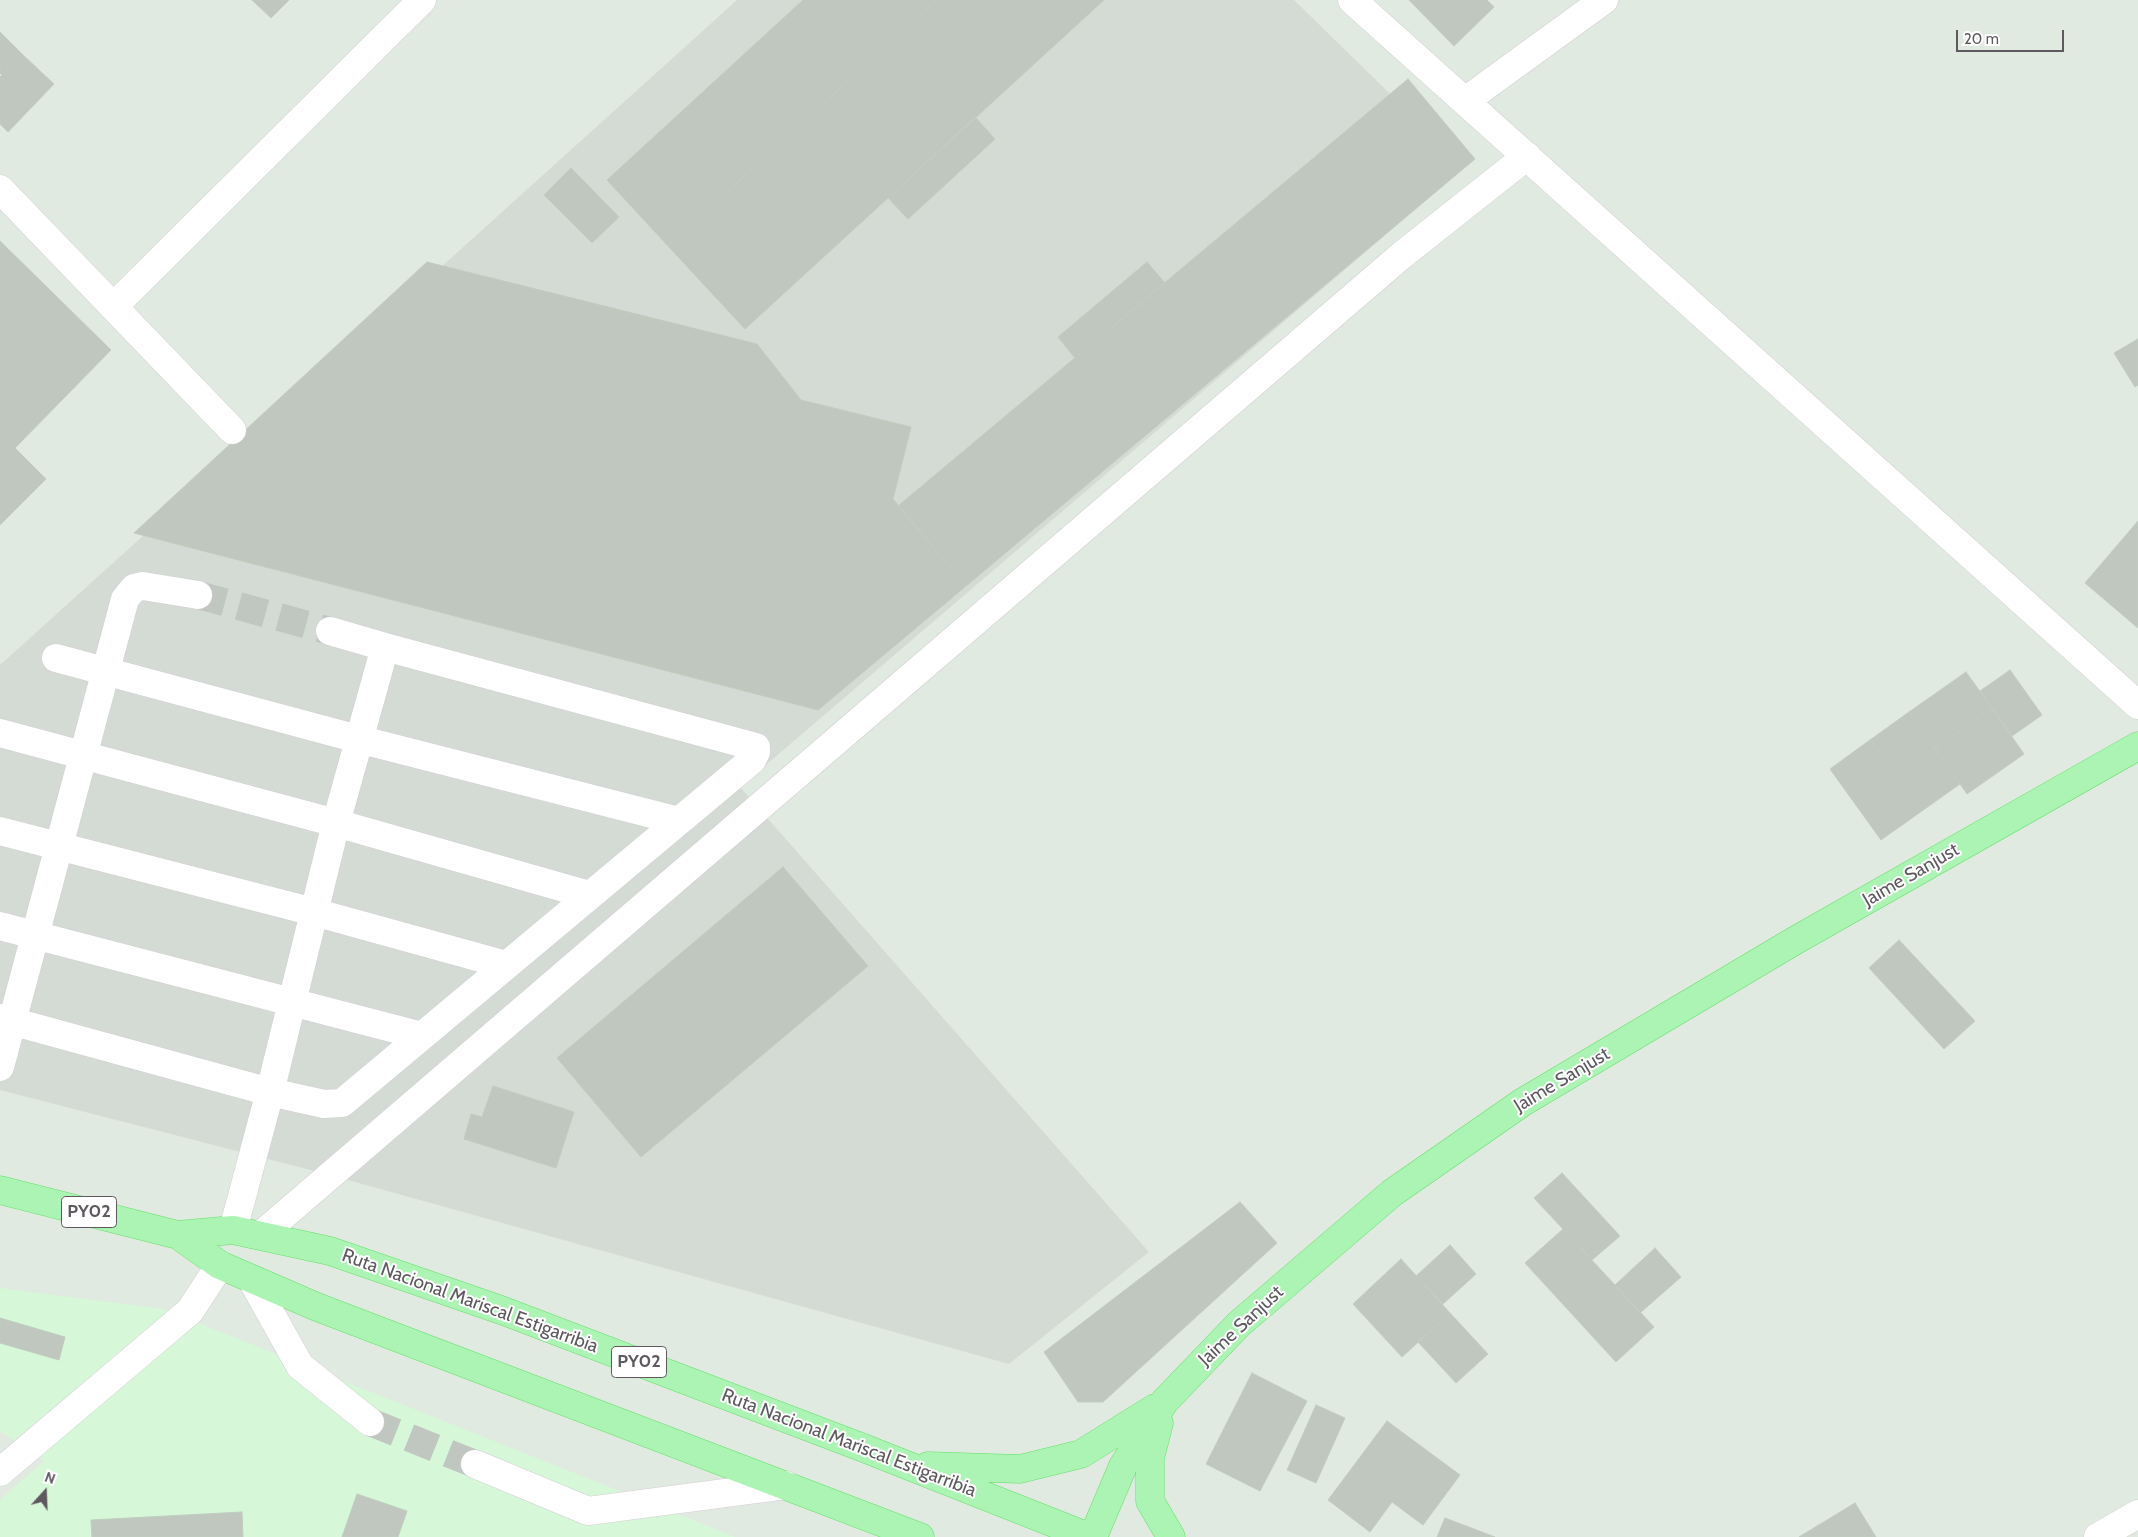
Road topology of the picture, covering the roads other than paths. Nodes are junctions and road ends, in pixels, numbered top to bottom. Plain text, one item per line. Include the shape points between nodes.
1 (422, 0) edge
2 (1352, 0) edge
3 (1604, 0) edge
4 (1465, 101) junction
5 (1527, 156) junction
6 (0, 189) edge
7 (113, 307) junction
8 (232, 430) dead end
9 (198, 595) tunnel mouth
10 (330, 631) tunnel mouth
11 (385, 647) junction
12 (56, 658) dead end
13 (106, 672) junction
14 (2138, 704) edge
15 (0, 733) edge
16 (358, 739) junction
17 (2138, 746) edge
18 (83, 756) junction
19 (679, 821) junction
20 (336, 823) junction
21 (0, 831) edge
22 (58, 847) junction
23 (589, 896) junction
24 (314, 912) junction
25 (0, 926) edge
26 (35, 936) junction
27 (506, 965) junction
28 (293, 1001) junction
29 (6, 1019) edge
30 (422, 1036) junction
31 (0, 1067) edge
32 (270, 1092) junction
33 (0, 1190) edge
34 (233, 1230) junction
35 (262, 1234) junction
36 (178, 1235) junction
37 (220, 1265) junction
38 (252, 1280) junction
39 (1165, 1401) junction
40 (370, 1422) tunnel mouth
41 (861, 1447) junction
42 (475, 1464) tunnel mouth
43 (0, 1472) edge
44 (786, 1485) junction
45 (2138, 1514) edge
46 (920, 1537) edge
47 (1089, 1537) edge
48 (1093, 1537) edge
49 (1170, 1537) edge
50 (2098, 1537) edge

1 - 7 street
2 - 4 street
3 - 4 street
4 - 5 street
5 - 14 street
5 - 35 street via 1395,262
6 - 7 street
7 - 8 street
9 - 13 street via 143,586 134,588 125,598
10 - 11 street
11 - 16 street
11 - 19 street via 756,747 752,760
12 - 13 street
13 - 16 street
13 - 18 street
15 - 18 street
16 - 19 street
16 - 20 street
17 - 39 main road, Jaime Sanjust via 1796,940 1523,1102 1392,1193 1239,1324
18 - 20 street
18 - 22 street
19 - 23 street
20 - 23 street
20 - 24 street
21 - 22 street
22 - 24 street
22 - 26 street
23 - 27 street
24 - 27 street
24 - 28 street
25 - 26 street
26 - 28 street
26 - 29 street
27 - 30 street
28 - 30 street
28 - 32 street
29 - 31 street
29 - 32 street
30 - 32 street via 342,1102 324,1104
32 - 34 street
33 - 36 main road, Ruta Nacional Mariscal Estigarribia / PY02
34 - 35 main road, Ruta Nacional Mariscal Estigarribia / PY02
34 - 36 main road, Ruta Nacional Mariscal Estigarribia / PY02
35 - 41 main road, Ruta Nacional Mariscal Estigarribia / PY02 via 330,1251 501,1310
36 - 37 main road, Ruta Nacional Mariscal Estigarribia / PY02
37 - 38 main road, Ruta Nacional Mariscal Estigarribia / PY02
37 - 43 street via 190,1311
38 - 40 street via 300,1366
38 - 44 main road, Ruta Nacional Mariscal Estigarribia / PY02 via 463,1364
39 - 41 main road via 1081,1454 1020,1468 919,1466
39 - 48 main road, Jaime Sanjust via 1122,1466
39 - 49 main road via 1150,1458 1150,1501
41 - 47 main road, Ruta Nacional Mariscal Estigarribia / PY02
42 - 44 street via 588,1510
44 - 46 main road, Ruta Nacional Mariscal Estigarribia / PY02
45 - 50 street

